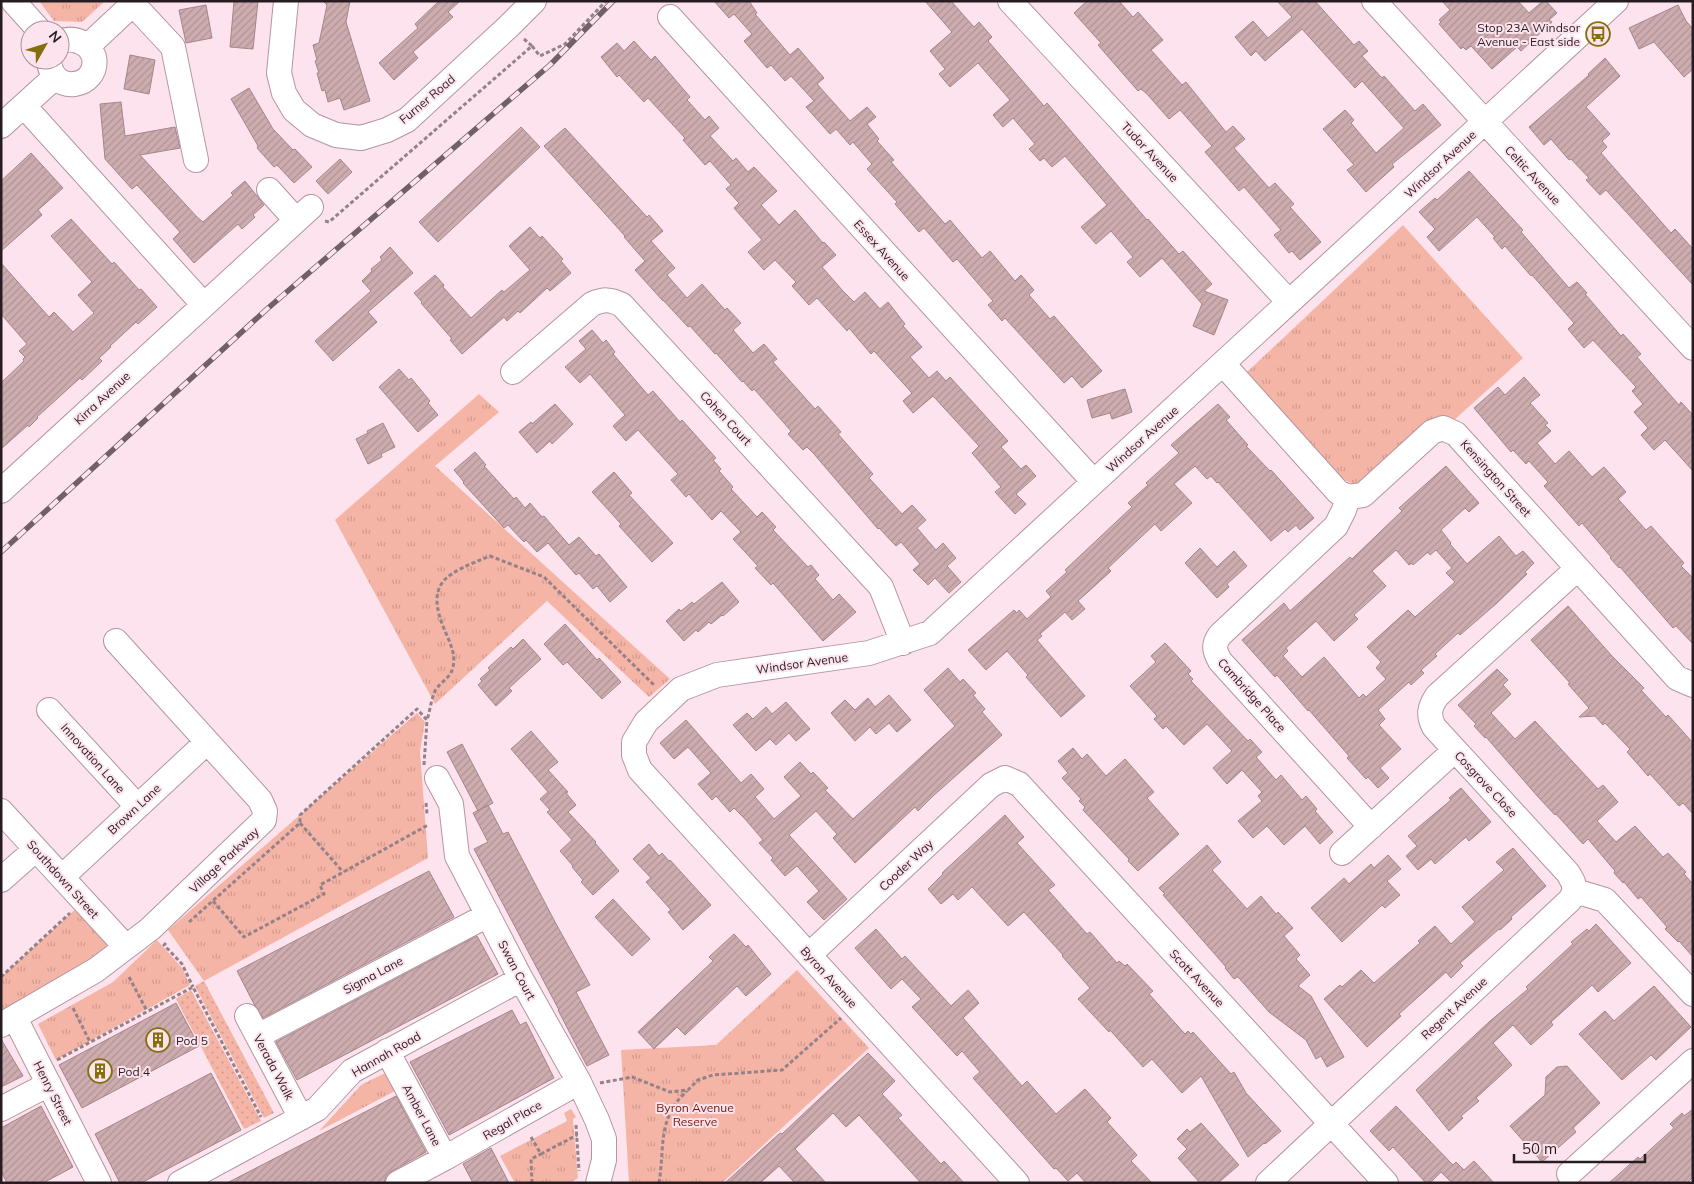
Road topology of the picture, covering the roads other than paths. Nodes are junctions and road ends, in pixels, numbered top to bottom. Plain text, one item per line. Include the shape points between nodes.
1 (13, 1) edge
2 (286, 1) edge
3 (534, 1) edge
4 (1010, 1) edge
5 (1374, 1) edge
6 (1616, 1) edge
7 (135, 3) edge
8 (670, 17) dead end
9 (30, 20) edge
10 (70, 39) edge
11 (88, 46) junction
12 (51, 70) edge
13 (53, 70) edge
14 (24, 106) junction
15 (1484, 123) junction
16 (1, 126) edge
17 (196, 160) dead end
18 (269, 190) dead end
19 (1289, 302) junction
20 (204, 305) junction
21 (1693, 348) edge
22 (1224, 364) junction
23 (513, 372) dead end
24 (1094, 482) junction
25 (1, 491) edge
26 (1348, 497) junction
27 (1577, 569) junction
28 (116, 641) dead end
29 (903, 643) junction
30 (1693, 685) edge
31 (49, 710) dead end
32 (207, 742) junction
33 (1455, 750) junction
34 (640, 770) joint
35 (437, 778) dead end
36 (1005, 778) joint
37 (137, 806) junction
38 (1, 810) edge
39 (1371, 827) junction
40 (36, 849) junction
41 (1342, 853) dead end
42 (62, 878) junction
43 (1, 880) edge
44 (1575, 891) junction
45 (488, 915) junction
46 (126, 947) junction
47 (809, 955) junction
48 (521, 979) junction
49 (1693, 994) edge
50 (8, 1022) edge
51 (252, 1026) joint
52 (387, 1051) junction
53 (1693, 1061) edge
54 (587, 1083) junction
55 (48, 1084) junction
56 (1, 1109) edge
57 (301, 1118) junction
58 (1332, 1124) junction
59 (445, 1158) junction
60 (1570, 1174) dead end
61 (594, 1175) edge
62 (205, 1177) edge
63 (99, 1183) edge
64 (180, 1183) edge
65 (398, 1183) edge
66 (1017, 1183) edge
67 (1268, 1183) edge
68 (1386, 1183) edge

1 - 9 street
2 - 3 street, Furner Road via 279,73 284,94 294,110 312,126 361,138 407,120
4 - 19 street, Tudor Avenue
5 - 15 street, Celtic Avenue
6 - 15 street, Windsor Avenue
7 - 11 street
7 - 17 street via 173,47
8 - 24 street, Essex Avenue
10 - 11 street
11 - 13 street via 93,53 94,68 83,82 75,85 62,83
12 - 14 street
14 - 16 street
14 - 20 street
15 - 19 street, Windsor Avenue
15 - 21 street, Celtic Avenue
18 - 20 street, Kirra Avenue via 303,214
19 - 22 street, Windsor Avenue
20 - 25 street, Kirra Avenue
22 - 24 street, Windsor Avenue
22 - 26 street via 1338,492
23 - 29 street, Cohen Court via 592,304 612,300 622,305 881,587
24 - 29 street, Windsor Avenue via 930,633
26 - 27 street, Kensington Street via 1363,495 1432,432 1443,428 1456,434
26 - 39 street, Cambridge Place via 1336,526 1220,635 1215,642 1215,651
27 - 30 street, Kensington Street via 1677,678
27 - 33 street, Cosgrove Close via 1437,696 1431,706 1430,718
28 - 32 street, Village Parkway
29 - 34 street, Windsor Avenue via 869,653 716,675 681,689 646,722 634,742 634,755
31 - 37 street, Innovation Lane
32 - 37 street, Brown Lane
32 - 46 street, Village Parkway via 260,800 265,811 264,820 153,926
33 - 39 street
33 - 44 street, Cosgrove Close via 1568,873
34 - 47 street, Byron Avenue
35 - 45 street, Swan Court via 451,804 457,856
36 - 47 street, Cooder Way via 992,785
36 - 58 street, Scott Avenue via 1019,784
37 - 42 street, Brown Lane
38 - 40 street, Southdown Street
39 - 41 street
40 - 42 street, Southdown Street
40 - 43 street
42 - 46 street, Southdown Street
44 - 49 street via 1605,900
44 - 58 street, Regent Avenue via 1570,900
45 - 48 street, Swan Court
45 - 51 street, Sigma Lane
46 - 50 street, Village Parkway via 96,970
47 - 66 street, Byron Avenue
48 - 52 street, Hannah Road
48 - 54 street, Swan Court
50 - 55 street, Henry Street
51 - 57 street, Verada Walk
52 - 57 street, Hannah Road via 352,1071 317,1109
52 - 59 street, Amber Lane
53 - 60 street
54 - 59 street, Regal Place
54 - 61 street, Swan Court via 604,1139
55 - 56 street
55 - 63 street, Henry Street
57 - 62 street, Hannah Road via 270,1134
58 - 67 street, Regent Avenue
58 - 68 street, Scott Avenue
59 - 65 street, Amber Lane
62 - 64 street, Hannah Road

